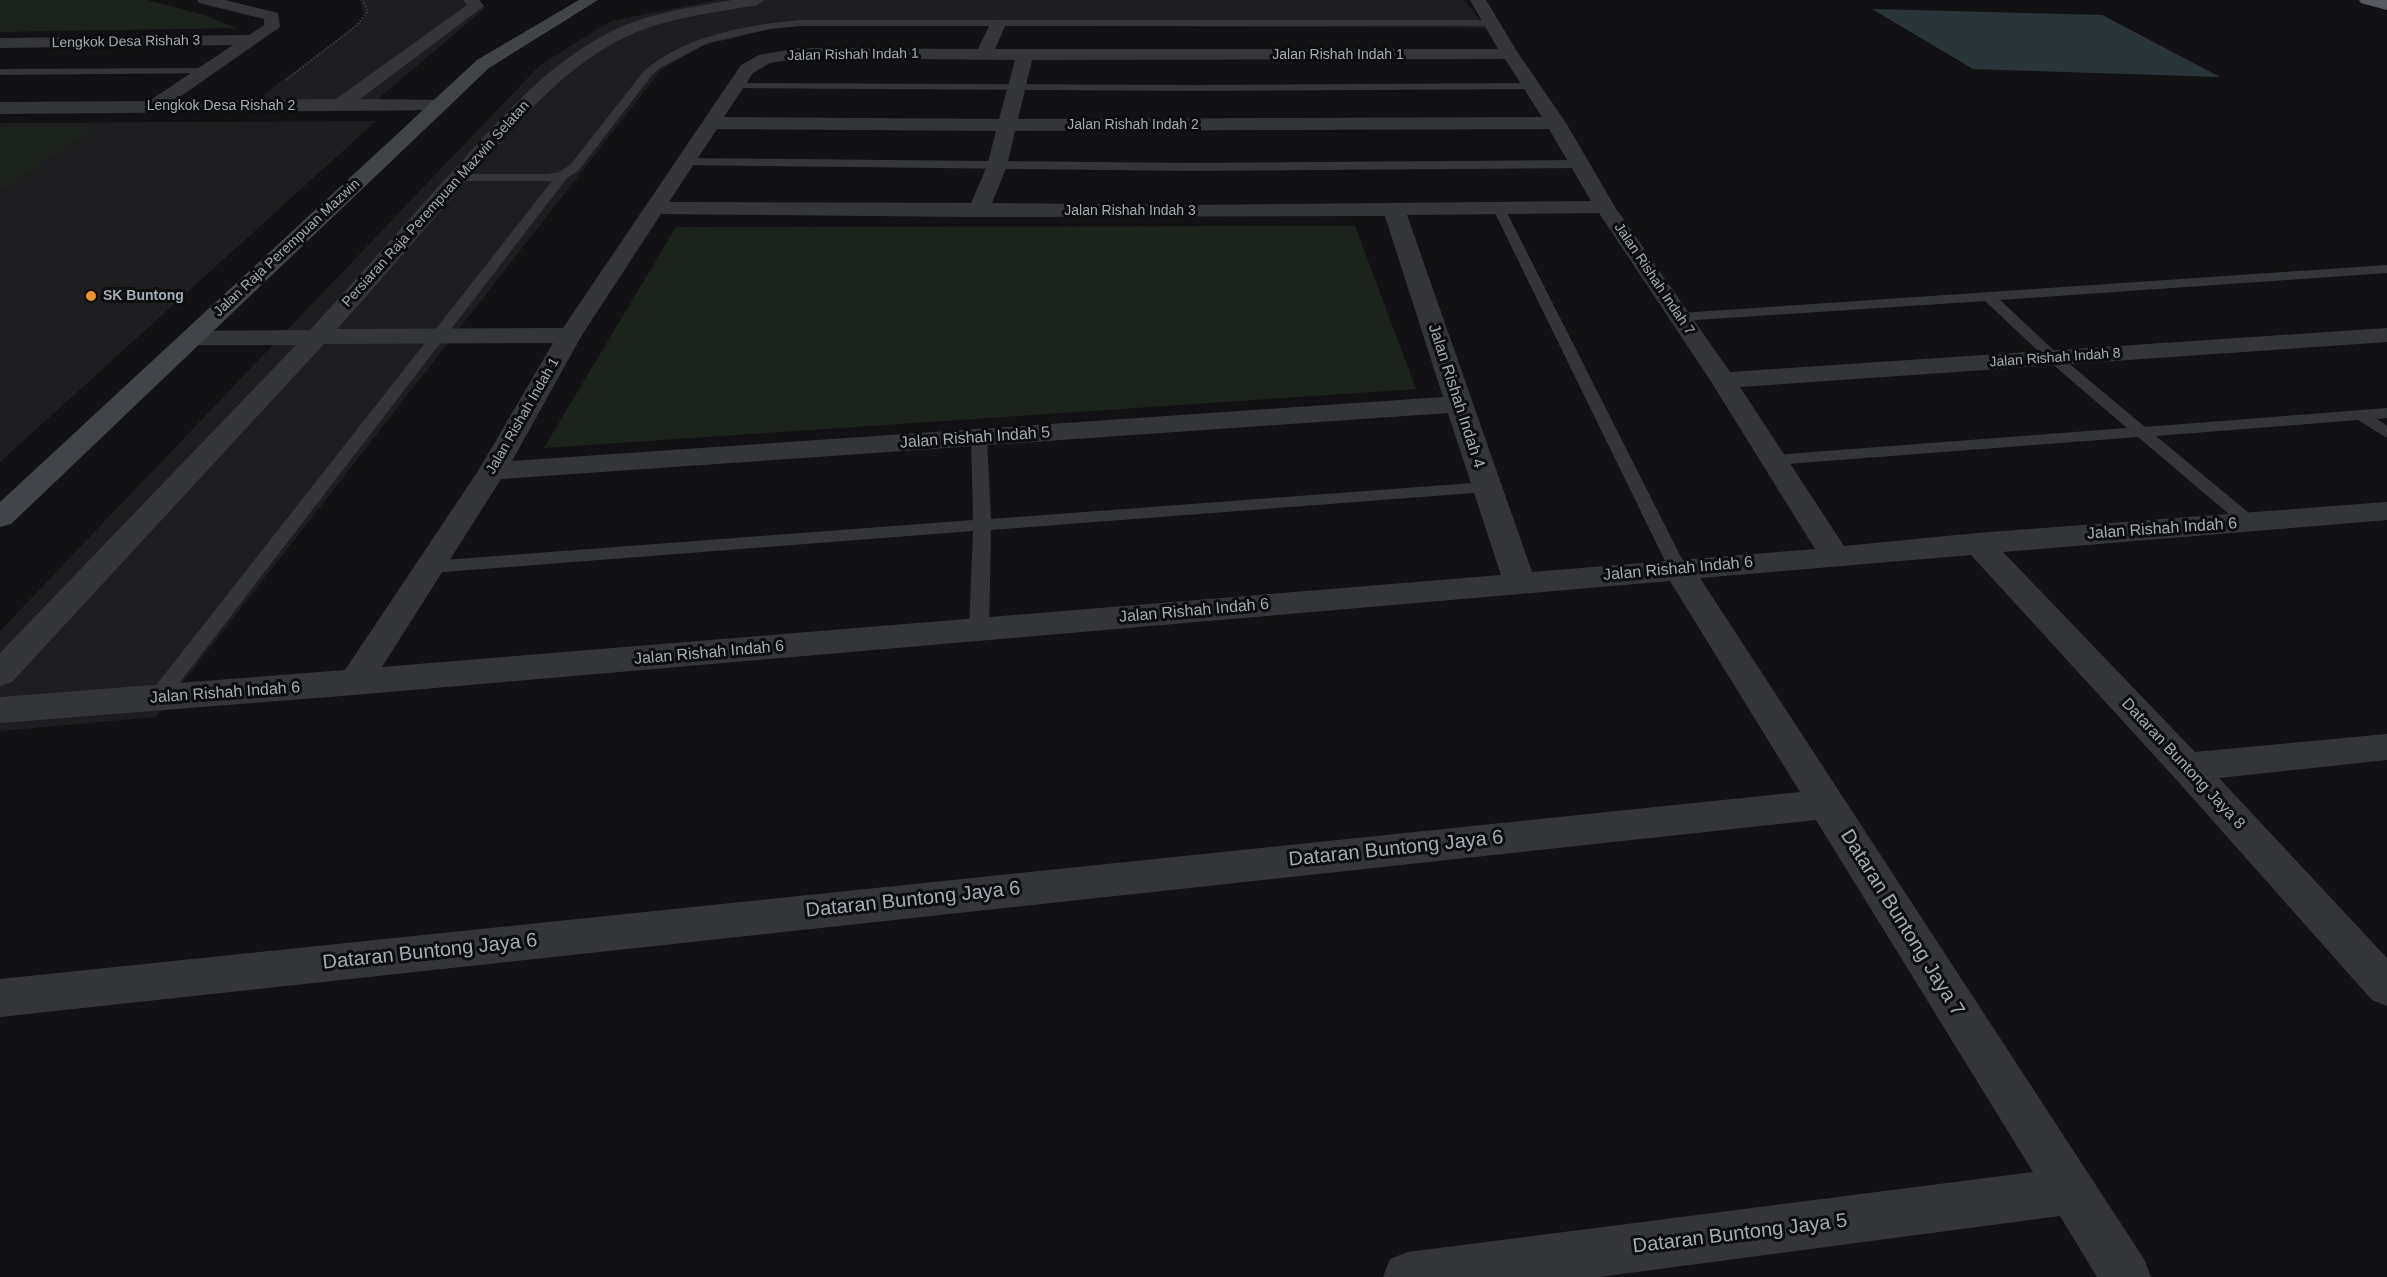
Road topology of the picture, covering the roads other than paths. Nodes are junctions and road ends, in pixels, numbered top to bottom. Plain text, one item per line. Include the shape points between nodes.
1 (205, 0) edge
2 (471, 0) edge
3 (584, 0) edge
4 (590, 0) edge
5 (598, 0) edge
6 (757, 0) edge
7 (1478, 0) edge
8 (2367, 0) edge
9 (2387, 5) edge
10 (558, 18) junction
11 (1493, 23) junction
12 (998, 24) junction
13 (252, 40) junction
14 (0, 43) edge
15 (984, 54) junction
16 (1024, 54) junction
17 (1510, 54) junction
18 (210, 71) junction
19 (0, 72) edge
20 (734, 86) junction
21 (1533, 86) junction
22 (1016, 87) junction
23 (441, 104) junction
24 (340, 105) junction
25 (154, 106) junction
26 (0, 108) edge
27 (711, 123) junction
28 (1556, 123) junction
29 (1008, 125) junction
30 (685, 162) junction
31 (1580, 164) junction
32 (997, 166) junction
33 (563, 175) junction
34 (458, 177) junction
35 (1498, 207) junction
36 (1605, 207) junction
37 (655, 208) junction
38 (1394, 209) junction
39 (978, 211) junction
40 (2387, 269) edge
41 (1987, 295) junction
42 (1681, 317) junction
43 (570, 335) junction
44 (2387, 335) edge
45 (438, 337) junction
46 (191, 338) junction
47 (316, 338) junction
48 (2055, 358) junction
49 (1723, 380) junction
50 (1458, 404) junction
51 (2387, 413) edge
52 (2361, 415) junction
53 (2144, 433) junction
54 (2387, 433) edge
55 (979, 438) junction
56 (1774, 460) junction
57 (492, 471) junction
58 (1486, 487) junction
59 (2387, 511) edge
60 (2, 513) edge
61 (2249, 522) junction
62 (982, 525) junction
63 (1977, 543) junction
64 (1834, 555) junction
65 (431, 567) junction
66 (1678, 569) junction
67 (1520, 583) junction
68 (979, 630) junction
69 (0, 674) edge
70 (354, 683) junction
71 (157, 698) junction
72 (0, 710) edge
73 (2387, 747) edge
74 (2187, 767) junction
75 (1827, 804) junction
76 (2387, 987) edge
77 (0, 998) edge
78 (2071, 1191) junction
79 (1408, 1277) edge
80 (2126, 1277) edge

1 - 13 street via 272,16 272,27
2 - 24 street via 476,6
3 - 10 main road
4 - 10 main road, Jalan Raja Perempuan Mazwin
5 - 10 main road
6 - 34 street, Persiaran Raja Perempuan Mazwin Selatan via 659,20 608,39 558,72
7 - 11 street, Jalan Rishah Indah 7
8 - 9 highway
10 - 23 main road, Jalan Raja Perempuan Mazwin via 483,64
11 - 12 lane
11 - 17 street, Jalan Rishah Indah 7
12 - 15 street
12 - 33 lane via 784,24 692,46 648,73 574,168
13 - 14 street, Lengkok Desa Rishah 3
13 - 18 street
15 - 16 street, Jalan Rishah Indah 1
15 - 20 street, Jalan Rishah Indah 1 via 799,53 765,59 747,69
16 - 17 street, Jalan Rishah Indah 1
16 - 22 street
17 - 21 street, Jalan Rishah Indah 7
18 - 19 lane
18 - 25 street
20 - 22 lane
20 - 27 street, Jalan Rishah Indah 1
21 - 22 lane
21 - 28 street, Jalan Rishah Indah 7
22 - 29 street
23 - 24 street, Lengkok Desa Rishah 2
23 - 46 main road, Jalan Raja Perempuan Mazwin
24 - 25 street, Lengkok Desa Rishah 2
25 - 26 street, Lengkok Desa Rishah 2
27 - 29 street, Jalan Rishah Indah 2
27 - 30 street, Jalan Rishah Indah 1
28 - 29 street, Jalan Rishah Indah 2
28 - 31 street, Jalan Rishah Indah 7
29 - 32 street
30 - 32 lane
30 - 37 street, Jalan Rishah Indah 1
31 - 32 lane
31 - 36 street, Jalan Rishah Indah 7
32 - 39 street
33 - 34 lane
33 - 45 lane
34 - 47 street, Persiaran Raja Perempuan Mazwin Selatan
35 - 36 street, Jalan Rishah Indah 3
35 - 38 street, Jalan Rishah Indah 3
35 - 66 lane
36 - 42 street, Jalan Rishah Indah 7
37 - 39 street, Jalan Rishah Indah 3
37 - 43 street, Jalan Rishah Indah 1
38 - 39 street, Jalan Rishah Indah 3
38 - 50 street, Jalan Rishah Indah 4
40 - 41 lane
41 - 42 lane
41 - 48 lane
42 - 49 street, Jalan Rishah Indah 7
43 - 45 street
43 - 57 street, Jalan Rishah Indah 1
44 - 48 street, Jalan Rishah Indah 8
45 - 47 street
45 - 71 lane
46 - 47 street
46 - 60 main road, Jalan Raja Perempuan Mazwin
47 - 69 street, Persiaran Raja Perempuan Mazwin Selatan
48 - 49 street, Jalan Rishah Indah 8
48 - 53 lane
49 - 56 street, Jalan Rishah Indah 7
50 - 55 street, Jalan Rishah Indah 5
50 - 58 street, Jalan Rishah Indah 4
51 - 52 lane
52 - 53 lane
52 - 54 lane
53 - 56 lane
53 - 61 lane
55 - 57 street, Jalan Rishah Indah 5
55 - 62 lane
56 - 64 street, Jalan Rishah Indah 7
57 - 65 street, Jalan Rishah Indah 1
58 - 62 lane
58 - 67 street, Jalan Rishah Indah 4
59 - 61 street, Jalan Rishah Indah 6
61 - 63 street, Jalan Rishah Indah 6
62 - 65 lane
62 - 68 lane
63 - 64 street, Jalan Rishah Indah 6
63 - 74 street, Dataran Buntong Jaya 8
64 - 66 street, Jalan Rishah Indah 6
65 - 70 street, Jalan Rishah Indah 1
66 - 67 street, Jalan Rishah Indah 6
66 - 75 street, Dataran Buntong Jaya 7
67 - 68 street, Jalan Rishah Indah 6
68 - 70 street, Jalan Rishah Indah 6
70 - 71 street, Jalan Rishah Indah 6
71 - 72 street, Jalan Rishah Indah 6
73 - 74 street
74 - 76 street, Dataran Buntong Jaya 8
75 - 77 street, Dataran Buntong Jaya 6
75 - 78 street, Dataran Buntong Jaya 7
78 - 79 street, Dataran Buntong Jaya 5
78 - 80 street, Dataran Buntong Jaya 7

